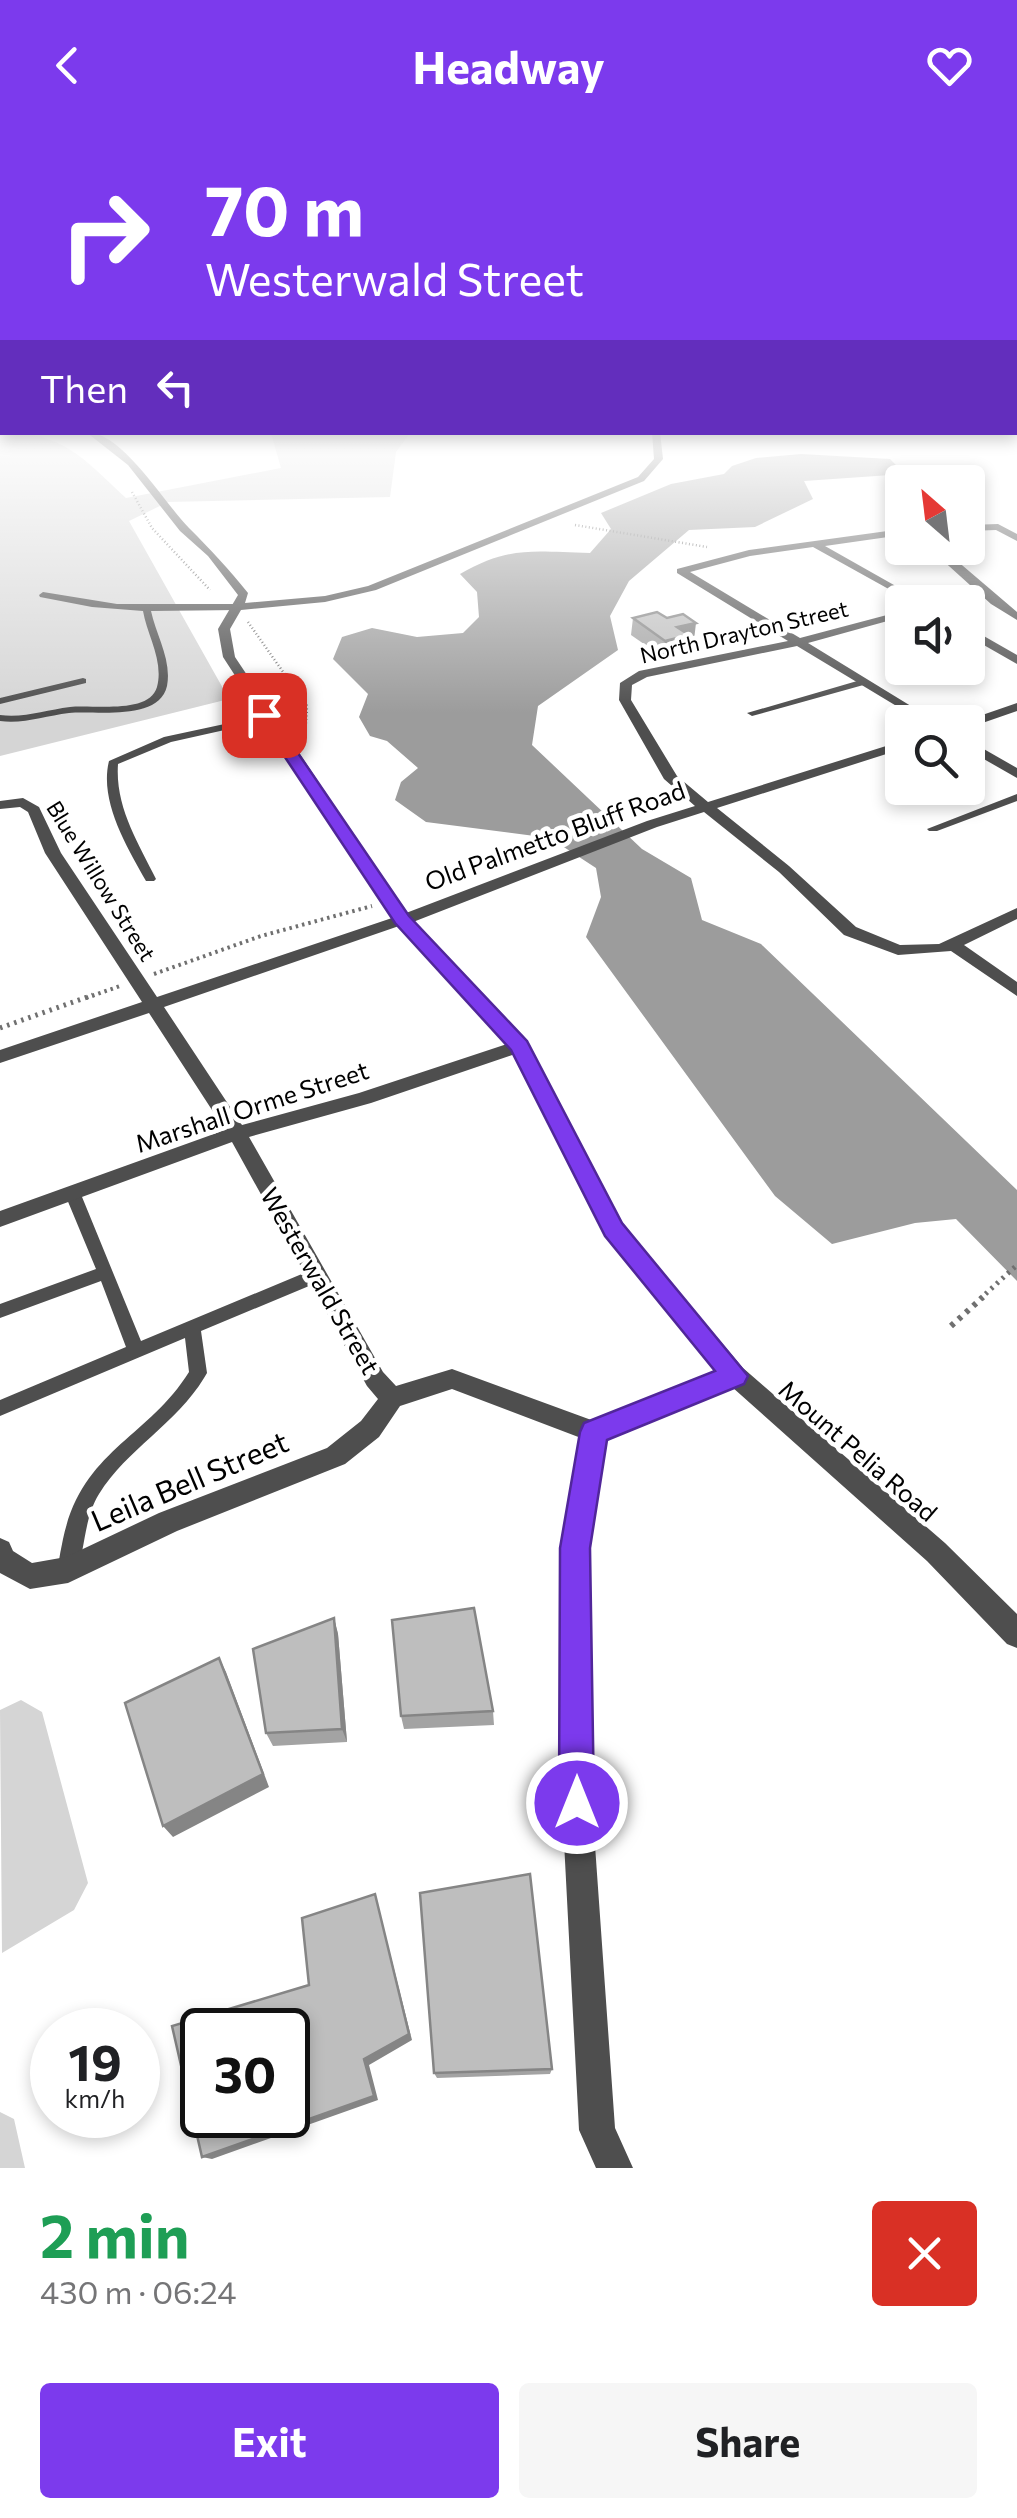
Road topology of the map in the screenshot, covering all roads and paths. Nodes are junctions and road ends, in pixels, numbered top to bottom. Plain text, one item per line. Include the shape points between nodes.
1 (179, 523) edge
2 (532, 523) edge
3 (985, 527) edge
4 (594, 530) dead end
5 (885, 534) edge
6 (1017, 538) edge
7 (813, 543) junction
8 (686, 544) dead end
9 (958, 565) edge
10 (889, 585) edge
11 (43, 594) dead end
12 (239, 607) junction
13 (147, 612) junction
14 (1017, 618) edge
15 (885, 619) edge
16 (985, 641) edge
17 (798, 642) junction
18 (1017, 660) edge
19 (84, 681) dead end
20 (864, 682) junction
21 (0, 701) edge
22 (903, 705) edge
23 (1017, 707) edge
24 (752, 713) dead end
25 (0, 718) edge
26 (266, 718) junction
27 (985, 718) edge
28 (885, 750) edge
29 (985, 754) edge
30 (1017, 774) edge
31 (1017, 797) edge
32 (0, 804) edge
33 (703, 807) junction
34 (933, 829) dead end
35 (150, 879) dead end
36 (389, 900) junction
37 (1017, 913) edge
38 (402, 920) junction
39 (952, 944) junction
40 (136, 981) junction
41 (1017, 990) edge
42 (151, 1005) junction
43 (0, 1028) edge
44 (520, 1046) junction
45 (0, 1057) edge
46 (237, 1133) junction
47 (72, 1192) junction
48 (0, 1218) edge
49 (1017, 1265) edge
50 (106, 1272) junction
51 (315, 1276) junction
52 (0, 1311) edge
53 (951, 1326) dead end
54 (192, 1328) junction
55 (137, 1352) junction
56 (735, 1376) junction
57 (392, 1398) junction
58 (0, 1408) edge
59 (594, 1432) junction
60 (0, 1550) edge
61 (68, 1570) junction
62 (1017, 1634) edge
63 (615, 2168) edge

1 - 12 street via 244,595
2 - 12 street via 372,588
3 - 6 street
4 - 8 path
5 - 7 street
7 - 10 street
7 - 17 street via 681,571
9 - 14 street
11 - 13 lane
12 - 13 lane
12 - 26 street, Mount Pelia Road via 224,629 229,657
13 - 25 lane via 163,651 163,685 155,699 134,708
15 - 17 street, North Drayton Street
16 - 18 street
17 - 20 street
17 - 33 street, North Drayton Street via 642,674 626,683 625,700 641,733 671,779
19 - 21 lane
20 - 22 street
20 - 24 lane
23 - 27 street
26 - 35 lane via 205,730 113,763 113,801
26 - 36 street, Mount Pelia Road
28 - 33 street, Old Palmetto Bluff Road
29 - 30 street
31 - 34 lane
32 - 40 street, Blue Willow Street via 22,802 34,810 53,853
33 - 38 street, Old Palmetto Bluff Road
33 - 39 street via 850,931 898,950
36 - 38 street, Mount Pelia Road
36 - 40 path
37 - 39 street
38 - 42 street, Old Palmetto Bluff Road
38 - 44 street, Mount Pelia Road
39 - 41 street
40 - 42 street, Blue Willow Street
40 - 43 path
42 - 45 street, Old Palmetto Bluff Road
42 - 46 street, Westerwald Street
44 - 46 street, Marshall Orme Street
44 - 56 street, Mount Pelia Road via 614,1230
46 - 47 street, Marshall Orme Street
46 - 51 street, Westerwald Street
47 - 48 street, Marshall Orme Street
47 - 50 lane
49 - 53 path
50 - 52 lane
50 - 55 lane
51 - 54 lane
51 - 57 street, Westerwald Street
54 - 55 lane
54 - 61 lane via 198,1374 174,1408 93,1486 74,1528
55 - 58 lane
56 - 59 street
56 - 62 street, Mount Pelia Road via 936,1552
57 - 59 street, Westerwald Street via 452,1379
57 - 61 street, Leila Bell Street via 370,1429 336,1456 168,1522
59 - 63 street via 575,1548 577,1803 597,2130
60 - 61 street, Leila Bell Street via 3,1560 30,1576

